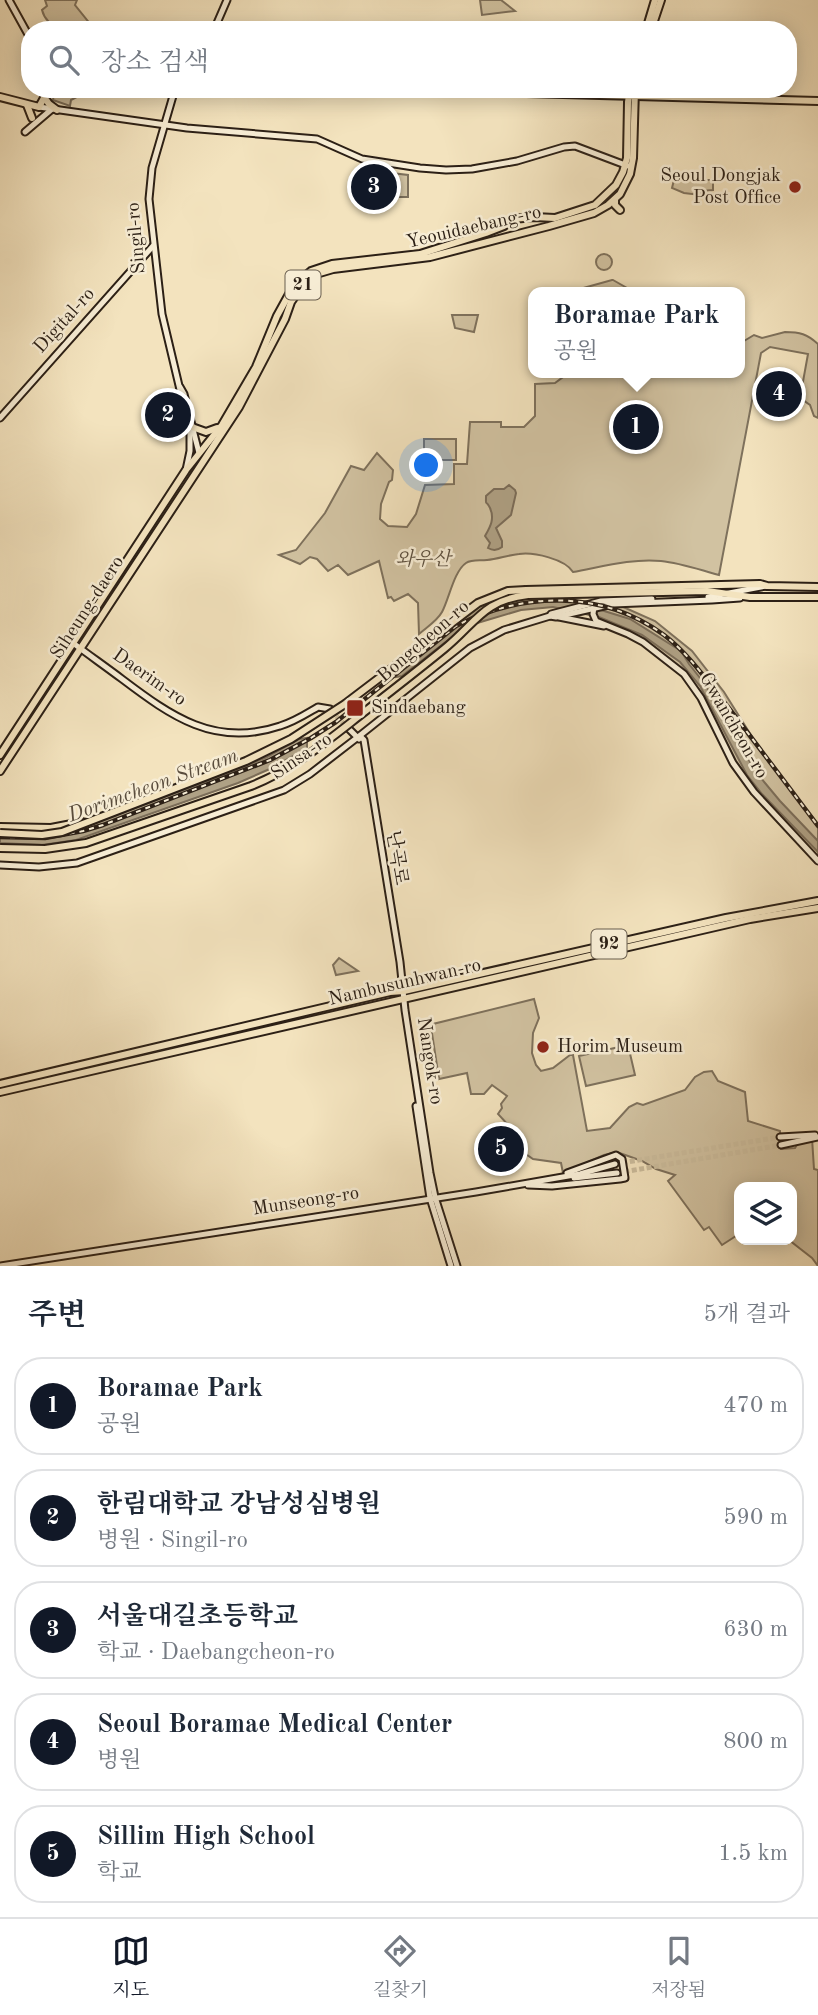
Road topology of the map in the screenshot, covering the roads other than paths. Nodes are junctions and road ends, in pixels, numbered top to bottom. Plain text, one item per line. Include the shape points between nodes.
1 (9, 0) edge
2 (227, 0) edge
3 (655, 0) edge
4 (661, 0) edge
5 (218, 21) edge
6 (649, 21) edge
7 (654, 21) edge
8 (21, 22) edge
9 (0, 97) edge
10 (44, 98) edge
11 (47, 98) edge
12 (172, 98) edge
13 (632, 98) edge
14 (756, 98) edge
15 (818, 101) edge
16 (27, 105) junction
17 (39, 107) junction
18 (54, 110) junction
19 (33, 118) dead end
20 (164, 124) junction
21 (25, 132) dead end
22 (628, 166) junction
23 (615, 200) junction
24 (620, 210) dead end
25 (526, 217) junction
26 (513, 219) junction
27 (521, 232) junction
28 (153, 246) junction
29 (140, 260) junction
30 (155, 267) junction
31 (179, 384) junction
32 (0, 418) edge
33 (222, 425) junction
34 (192, 427) junction
35 (199, 453) junction
36 (201, 462) joint
37 (186, 470) junction
38 (767, 586) junction
39 (809, 586) junction
40 (818, 587) edge
41 (527, 592) junction
42 (725, 594) junction
43 (750, 597) junction
44 (814, 597) edge
45 (622, 601) junction
46 (594, 607) junction
47 (555, 615) junction
48 (607, 626) junction
49 (73, 643) junction
50 (80, 649) junction
51 (330, 709) dead end
52 (349, 729) tunnel mouth
53 (359, 736) junction
54 (0, 755) edge
55 (0, 771) edge
56 (95, 820) junction
57 (0, 827) edge
58 (0, 832) edge
59 (0, 848) edge
60 (818, 861) edge
61 (0, 866) edge
62 (818, 901) edge
63 (818, 908) edge
64 (402, 996) junction
65 (1, 1083) edge
66 (0, 1092) edge
67 (818, 1136) edge
68 (780, 1137) tunnel mouth
69 (781, 1145) tunnel mouth
70 (615, 1164) tunnel mouth
71 (617, 1173) tunnel mouth
72 (555, 1178) junction
73 (525, 1185) junction
74 (433, 1199) junction
75 (0, 1266) edge
76 (15, 1266) edge
77 (451, 1266) edge
78 (457, 1266) edge

1 - 8 main road
2 - 5 main road
3 - 6 main road
4 - 7 main road
9 - 16 main road
10 - 17 main road
11 - 18 main road
12 - 20 main road, Singil-ro
13 - 22 main road
14 - 15 main road
16 - 17 main road
16 - 19 main road
17 - 18 main road
18 - 20 main road
18 - 21 main road
20 - 22 main road via 317,139 362,159 420,168 472,169 575,146
20 - 28 main road, Singil-ro via 150,182
22 - 23 main road via 628,180
22 - 25 main road, Yeouidaebang-ro via 616,186 595,205 555,218
23 - 24 main road
23 - 27 main road, Yeouidaebang-ro / 21 via 594,213
25 - 26 main road, Yeouidaebang-ro
25 - 27 main road
26 - 27 main road via 513,228
26 - 33 main road, Yeouidaebang-ro via 486,233 426,252 332,264 306,274 276,316 256,367
27 - 36 main road, Yeouidaebang-ro / 21 via 430,257 348,266 309,278 290,303 251,386
28 - 29 main road, Digital-ro
28 - 30 main road, Singil-ro
29 - 30 main road
29 - 32 main road, Digital-ro
30 - 31 main road, Singil-ro
31 - 34 main road, Singil-ro
31 - 37 main road, Singil-ro via 190,432
33 - 34 main road via 206,432
33 - 35 main road, Yeouidaebang-ro
34 - 35 main road, Singil-ro
35 - 37 main road, Siheung-daero
36 - 50 main road, Siheung-daero
37 - 49 main road, Siheung-daero
38 - 39 main road, Bongcheon-ro
38 - 41 main road, Bongcheon-ro
38 - 42 main road, Sinsa-ro
39 - 40 main road, Bongcheon-ro
39 - 44 main road via 816,589
41 - 42 main road, Bongcheon-ro
41 - 56 main road, Bongcheon-ro, bridge via 508,591 478,603 291,739
41 - 59 main road, Bongcheon-ro, bridge via 488,608 446,648 323,745 272,777 86,843 45,849
42 - 43 main road, Bongcheon-ro
42 - 45 main road, Sinsa-ro
43 - 44 main road, Bongcheon-ro
43 - 45 main road, Sinsa-ro
45 - 46 main road, Sinsa-ro
45 - 47 main road, Sinsa-ro via 592,603
46 - 47 main road, Sinsa-ro
46 - 48 main road, Gwancheon-ro via 593,617
47 - 48 main road, Gwancheon-ro
47 - 53 main road, Sinsa-ro via 504,629 479,642
48 - 60 main road, Gwancheon-ro via 643,642 684,674 746,781
49 - 50 main road, Daerim-ro
49 - 54 main road, Siheung-daero
50 - 51 main road, Daerim-ro via 157,706 212,731 262,731 318,707
50 - 55 main road, Siheung-daero
52 - 53 main road
53 - 61 main road, Sinsa-ro via 310,774 274,794 76,863
53 - 64 main road, Nangok-ro via 364,740
56 - 57 main road, bridge via 51,828
56 - 58 main road, Bongcheon-ro, bridge via 53,834
62 - 64 main road, Nambusunhwan-ro / 92 via 726,918
63 - 64 main road, Nambusunhwan-ro / 92
64 - 65 main road, Nambusunhwan-ro / 92 via 390,992
64 - 66 main road, Nambusunhwan-ro / 92 via 356,1011
64 - 74 main road, Nangok-ro
67 - 68 main road
67 - 69 main road
70 - 72 main road, Munseong-ro
71 - 73 main road, Munseong-ro
72 - 73 main road via 614,1155 622,1159 625,1175 552,1186
72 - 74 main road, Munseong-ro
73 - 74 main road, Munseong-ro
74 - 75 main road, Munseong-ro
74 - 76 main road, Munseong-ro
74 - 77 main road, Nangok-ro
74 - 78 main road, Nangok-ro

